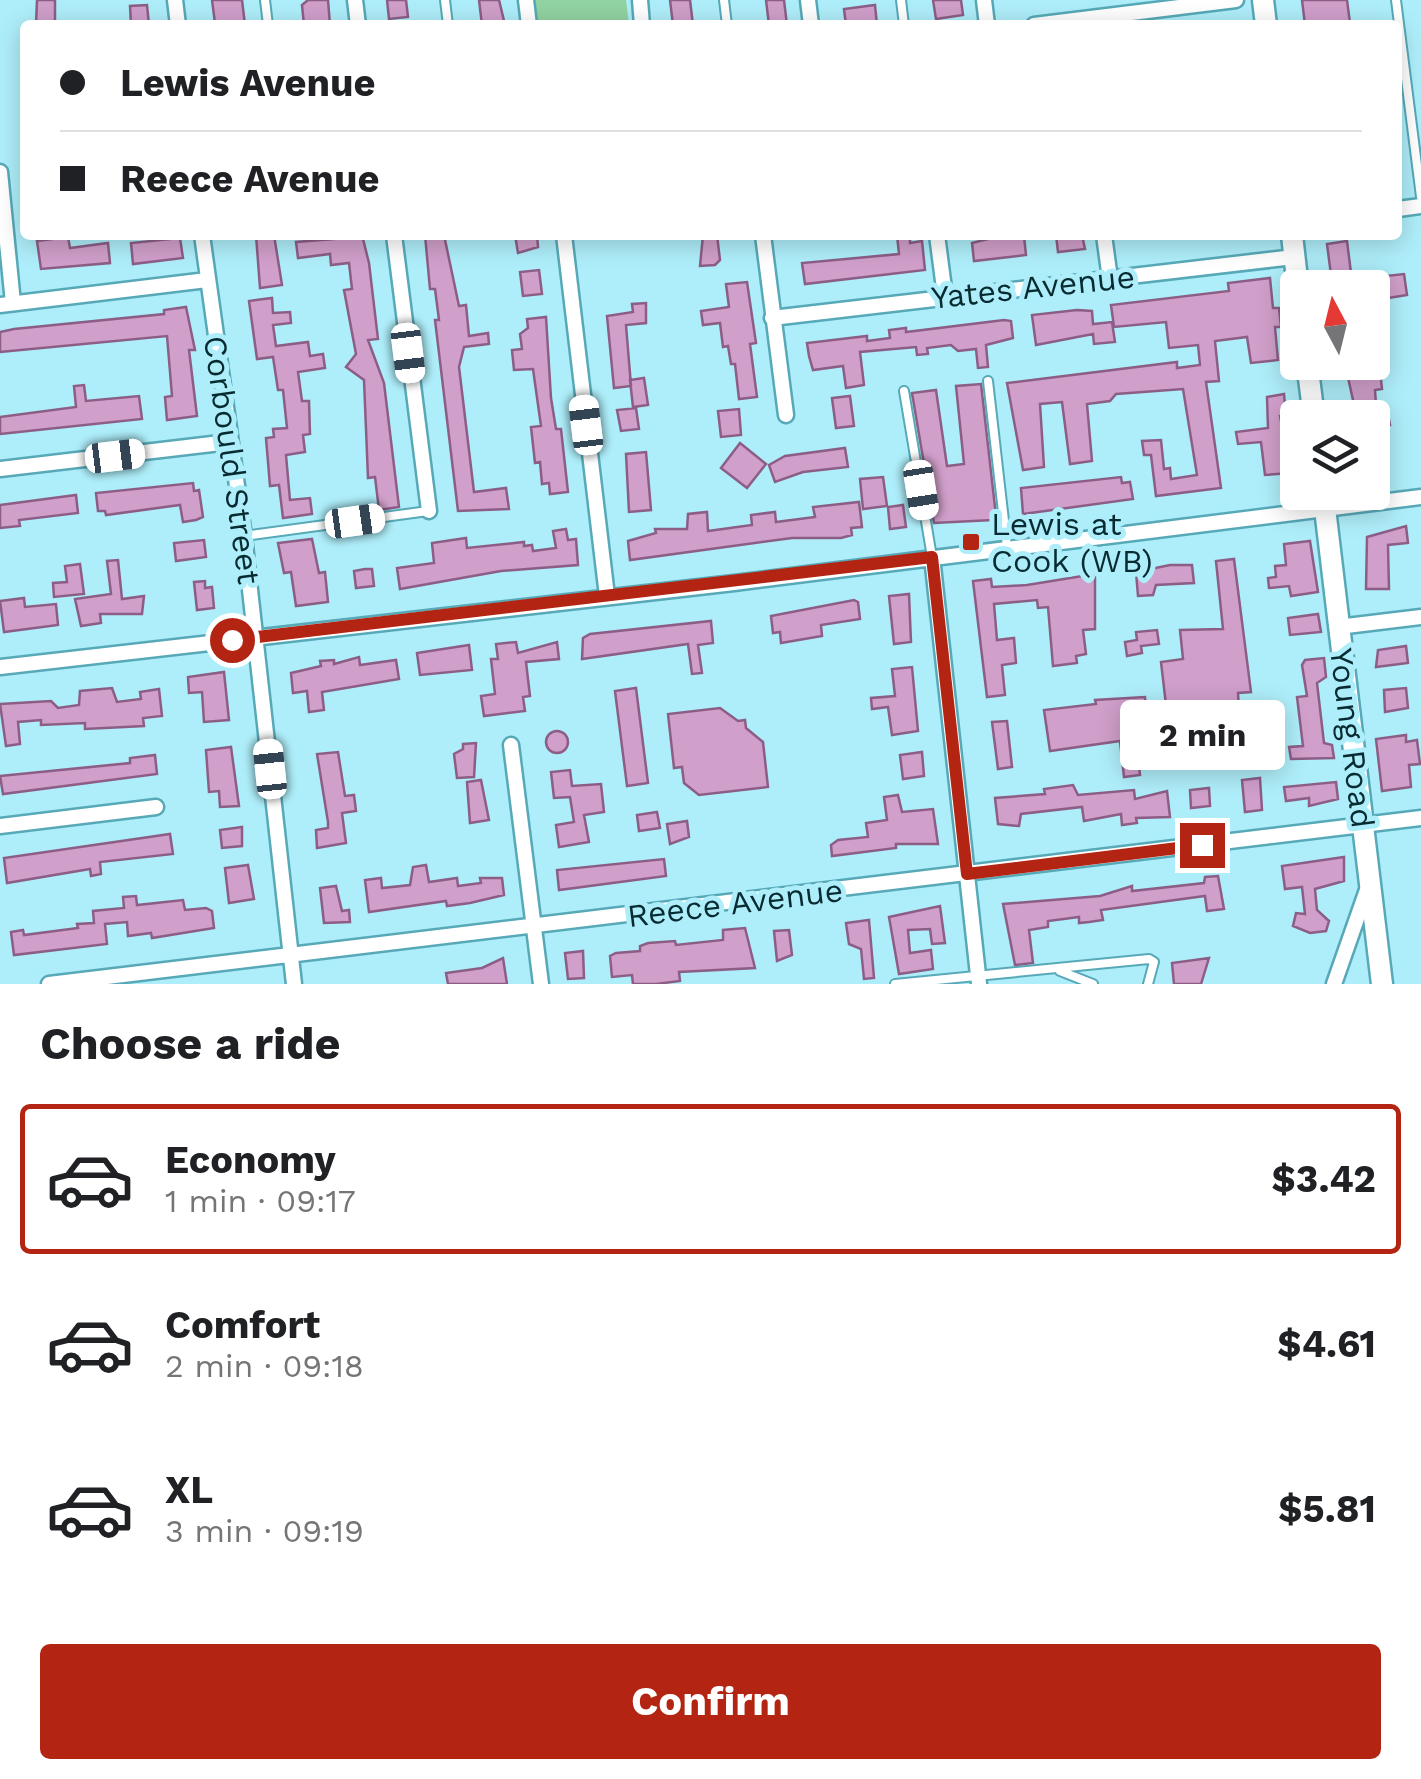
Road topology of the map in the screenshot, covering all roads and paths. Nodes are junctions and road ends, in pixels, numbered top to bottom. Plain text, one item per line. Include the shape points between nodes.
1 (1236, 0) edge
2 (1092, 20) edge
3 (1402, 47) edge
4 (0, 172) edge
5 (1421, 197) edge
6 (203, 240) edge
7 (395, 240) edge
8 (565, 240) edge
9 (764, 240) edge
10 (938, 240) edge
11 (1105, 240) edge
12 (1292, 240) edge
13 (1294, 257) junction
14 (1296, 270) edge
15 (1110, 278) junction
16 (208, 280) junction
17 (944, 296) junction
18 (6, 304) edge
19 (772, 318) junction
20 (988, 381) dead end
21 (904, 391) dead end
22 (786, 415) dead end
23 (229, 442) junction
24 (0, 469) edge
25 (1421, 497) edge
26 (1390, 498) edge
27 (1280, 507) edge
28 (428, 510) joint
29 (1325, 510) edge
30 (244, 536) junction
31 (1007, 547) junction
32 (932, 557) junction
33 (607, 596) junction
34 (1421, 617) edge
35 (1338, 627) junction
36 (255, 638) junction
37 (0, 667) edge
38 (510, 745) dead end
39 (156, 807) dead end
40 (1421, 818) edge
41 (1364, 825) junction
42 (0, 826) edge
43 (967, 874) junction
44 (1370, 881) junction
45 (533, 928) junction
46 (290, 956) junction
47 (1056, 969) junction
48 (978, 979) edge
49 (49, 984) edge
50 (294, 984) edge
51 (541, 984) edge
52 (895, 984) edge
53 (1093, 984) edge
54 (1148, 984) edge
55 (1334, 984) edge
56 (1382, 984) edge

1 - 2 street
3 - 5 lane
4 - 18 street
6 - 16 street, Corbould Street
7 - 28 street
8 - 33 street
9 - 19 street
10 - 17 street
11 - 15 street
12 - 13 street
13 - 14 street
13 - 15 street, Yates Avenue
15 - 17 street, Yates Avenue
16 - 18 street
16 - 23 street, Corbould Street
17 - 19 street, Yates Avenue
19 - 22 street
20 - 31 lane
21 - 32 lane
23 - 24 street
23 - 30 street, Corbould Street
25 - 26 street
27 - 31 street
28 - 30 lane
29 - 35 street, Young Road
30 - 36 street, Corbould Street
31 - 32 street
32 - 33 street
32 - 43 street
33 - 36 street
34 - 35 street
35 - 41 street, Young Road
36 - 37 street
36 - 46 street, Corbould Street
38 - 45 street
39 - 42 street
40 - 41 street, Reece Avenue
41 - 43 street, Reece Avenue
41 - 44 street, Young Road
43 - 45 street, Reece Avenue
43 - 48 street
44 - 55 street
44 - 56 street, Young Road
45 - 46 street, Reece Avenue
45 - 51 street
46 - 49 street, Reece Avenue
46 - 50 street, Corbould Street
47 - 48 lane
47 - 53 lane
47 - 54 lane via 1149,959 1154,962
48 - 52 lane

